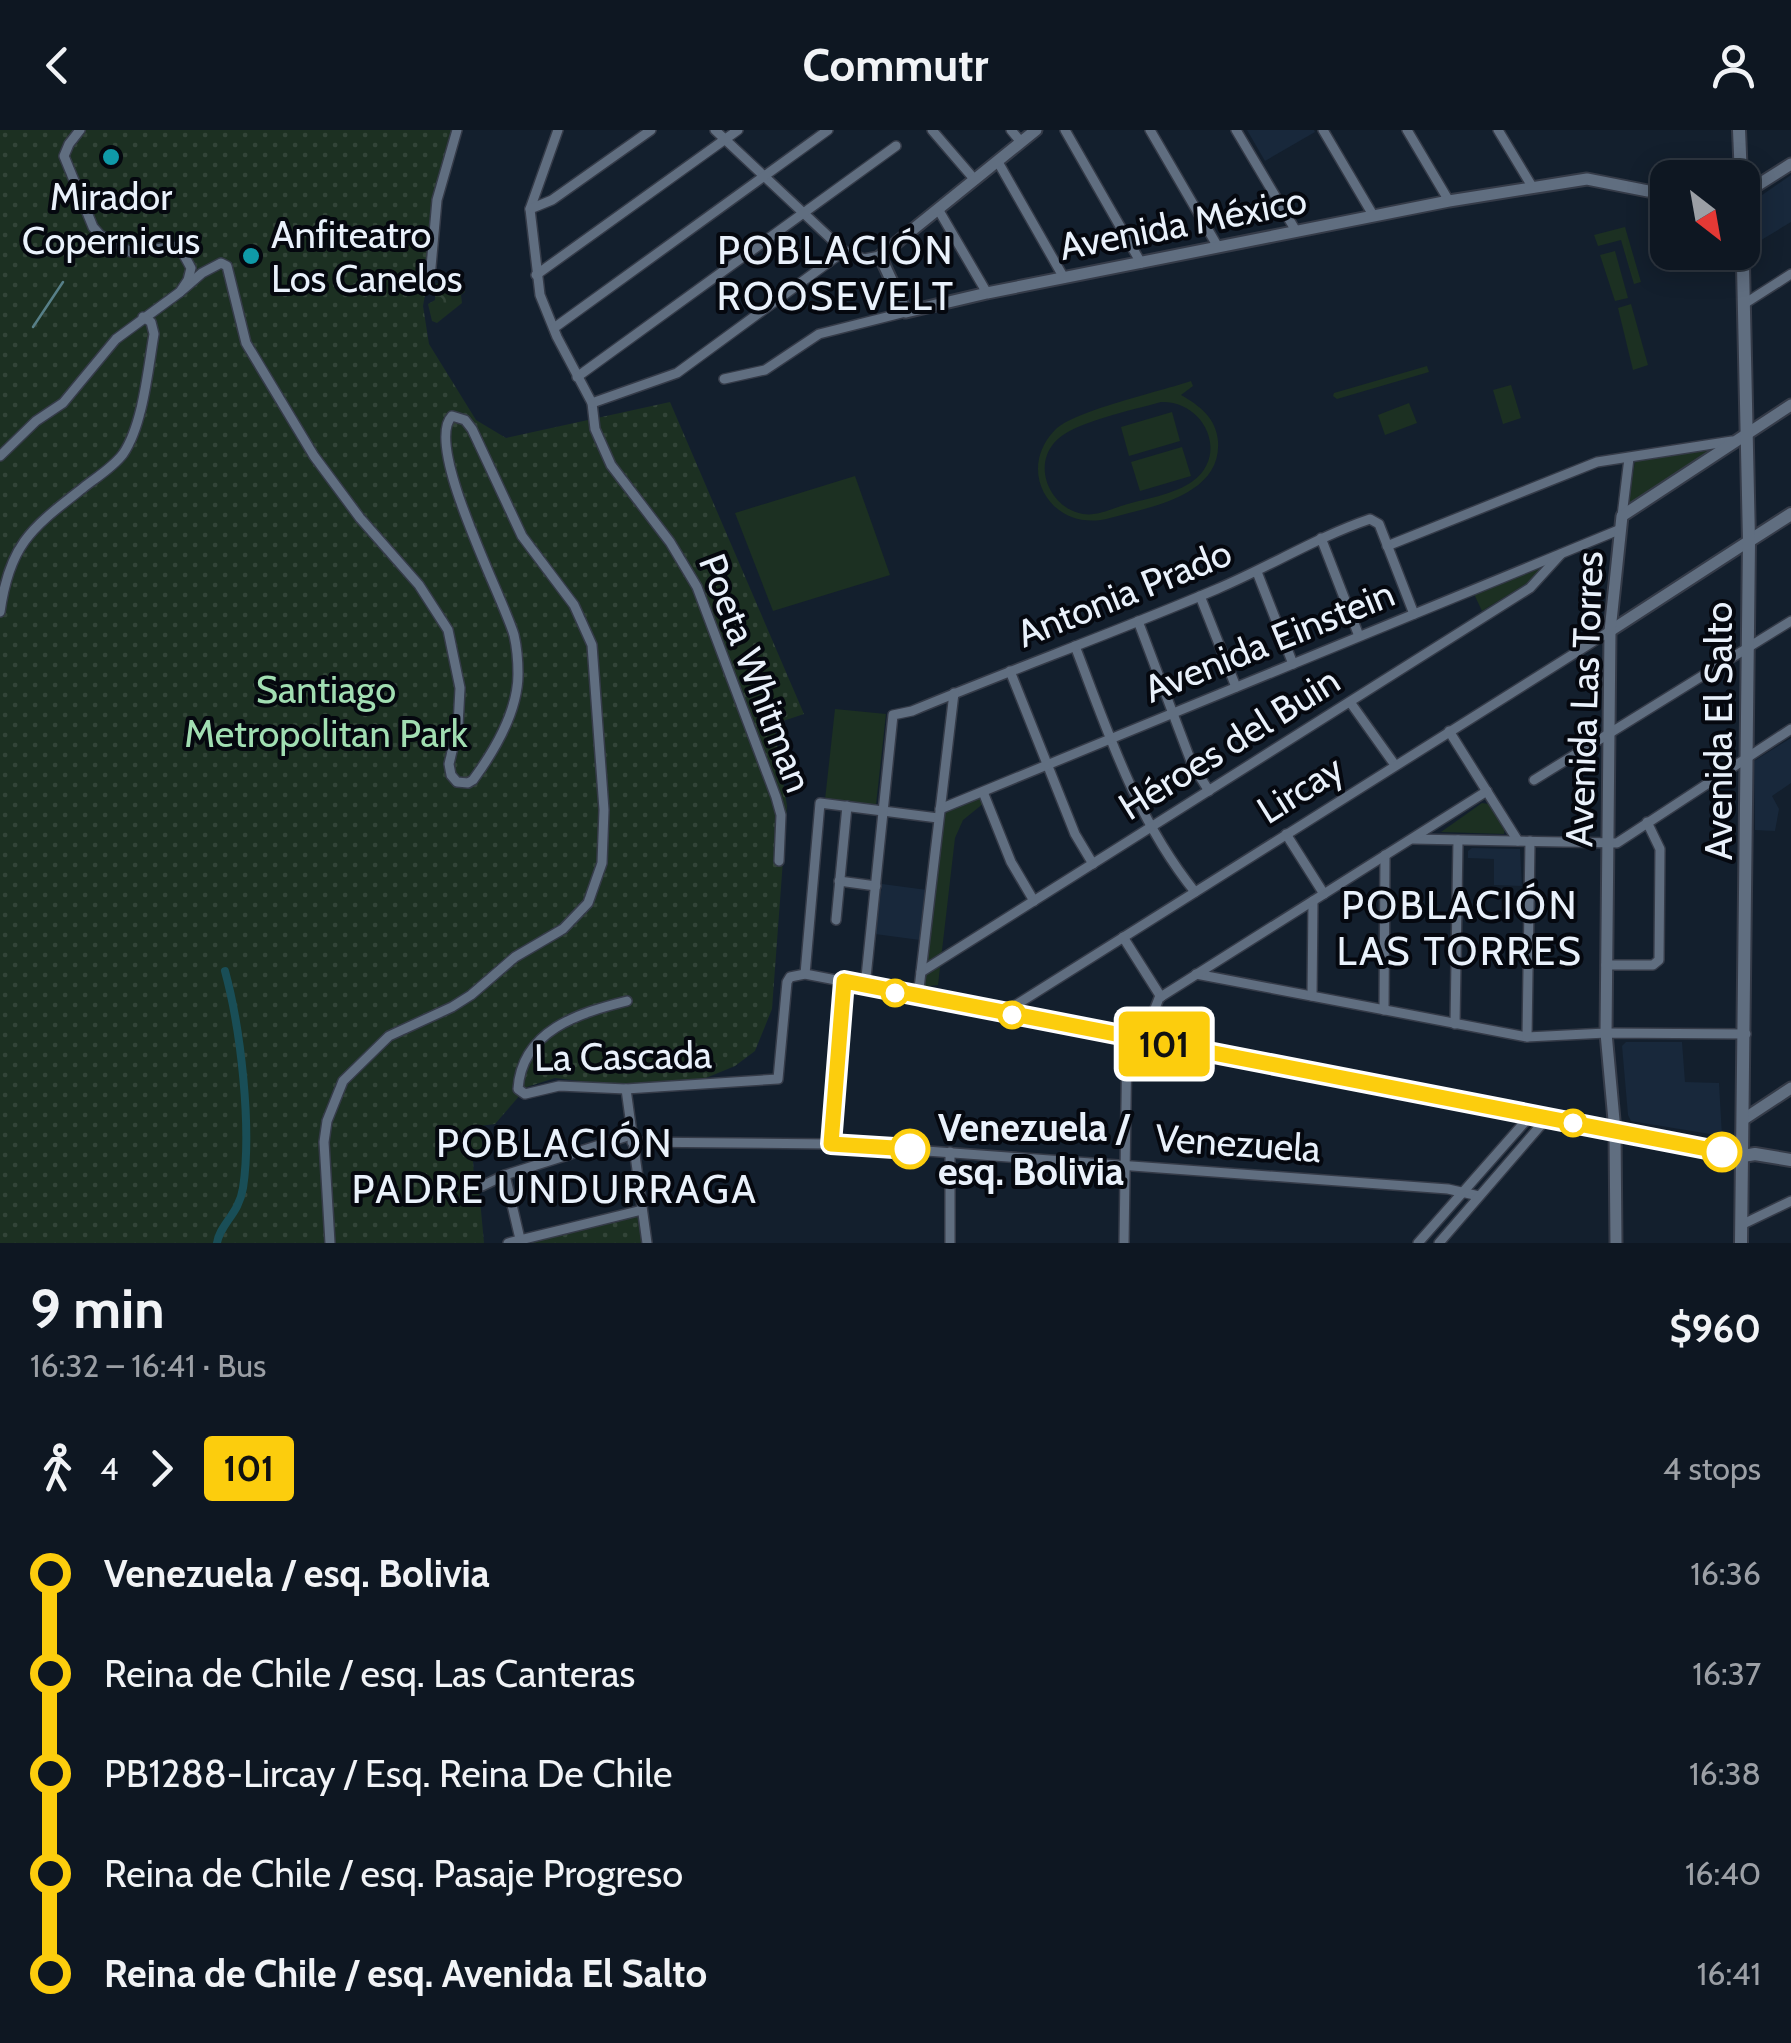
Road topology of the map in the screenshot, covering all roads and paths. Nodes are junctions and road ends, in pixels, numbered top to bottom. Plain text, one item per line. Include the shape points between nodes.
1 (80, 130) edge
2 (456, 130) edge
3 (558, 130) edge
4 (651, 130) edge
5 (715, 130) edge
6 (738, 130) edge
7 (828, 130) edge
8 (932, 130) edge
9 (1011, 130) edge
10 (1036, 130) edge
11 (1065, 130) edge
12 (1150, 130) edge
13 (1236, 130) edge
14 (1323, 130) edge
15 (1407, 130) edge
16 (1498, 130) edge
17 (1739, 130) edge
18 (725, 140) junction
19 (1022, 142) junction
20 (896, 146) dead end
21 (1737, 160) edge
22 (998, 162) junction
23 (1791, 164) edge
24 (765, 178) junction
25 (975, 180) junction
26 (1760, 184) edge
27 (1532, 188) junction
28 (1650, 191) edge
29 (1449, 201) junction
30 (530, 209) junction
31 (938, 210) junction
32 (805, 214) junction
33 (1373, 215) junction
34 (1296, 231) junction
35 (1218, 247) junction
36 (844, 250) junction
37 (880, 256) junction
38 (1141, 264) junction
39 (1743, 270) edge
40 (536, 274) junction
41 (1791, 274) edge
42 (430, 278) dead end
43 (1064, 278) junction
44 (987, 293) junction
45 (177, 294) junction
46 (1744, 304) junction
47 (906, 312) junction
48 (142, 317) junction
49 (554, 328) junction
50 (577, 377) junction
51 (724, 379) dead end
52 (592, 403) junction
53 (1791, 405) edge
54 (1742, 436) junction
55 (0, 456) edge
56 (1629, 458) junction
57 (1791, 514) edge
58 (1621, 523) junction
59 (1321, 538) junction
60 (1749, 541) junction
61 (1387, 546) junction
62 (1561, 554) junction
63 (1257, 572) junction
64 (1200, 596) junction
65 (1612, 610) junction
66 (0, 612) edge
67 (1414, 614) junction
68 (1631, 617) junction
69 (1138, 621) junction
70 (1791, 621) edge
71 (1610, 631) junction
72 (1359, 636) junction
73 (1075, 646) junction
74 (1748, 649) junction
75 (1293, 664) junction
76 (1010, 672) junction
77 (1236, 687) junction
78 (954, 694) junction
79 (1350, 702) junction
80 (1174, 713) junction
81 (1791, 728) edge
82 (1449, 731) junction
83 (1610, 734) junction
84 (1111, 738) junction
85 (1748, 756) junction
86 (1048, 764) junction
87 (1395, 765) junction
88 (1534, 780) dead end
89 (1209, 791) junction
90 (984, 792) junction
91 (1487, 792) junction
92 (847, 806) junction
93 (883, 810) junction
94 (939, 814) junction
95 (1647, 822) junction
96 (1608, 826) junction
97 (1150, 828) junction
98 (1636, 830) junction
99 (1286, 834) junction
100 (1412, 839) junction
101 (1458, 840) junction
102 (1518, 841) junction
103 (1530, 841) junction
104 (1608, 844) junction
105 (1385, 856) junction
106 (779, 861) dead end
107 (1093, 864) junction
108 (840, 881) junction
109 (876, 886) junction
110 (1195, 892) junction
111 (1324, 894) junction
112 (1034, 901) junction
113 (1313, 901) junction
114 (836, 920) dead end
115 (1123, 937) junction
116 (1606, 965) junction
117 (921, 972) junction
118 (805, 974) junction
119 (1196, 974) junction
120 (844, 981) junction
121 (865, 987) junction
122 (1312, 996) junction
123 (1161, 997) junction
124 (918, 998) junction
125 (628, 1001) dead end
126 (1384, 1010) junction
127 (1002, 1014) junction
128 (1455, 1024) junction
129 (1606, 1033) junction
130 (1746, 1034) junction
131 (1127, 1037) junction
132 (1527, 1037) junction
133 (1143, 1040) junction
134 (1791, 1088) edge
135 (626, 1090) junction
136 (1531, 1114) junction
137 (1547, 1118) junction
138 (1744, 1119) junction
139 (1615, 1131) junction
140 (631, 1138) junction
141 (831, 1144) junction
142 (950, 1152) junction
143 (1743, 1156) junction
144 (1791, 1160) edge
145 (1124, 1165) junction
146 (506, 1176) junction
147 (482, 1186) dead end
148 (1463, 1192) junction
149 (1479, 1196) junction
150 (1791, 1202) edge
151 (642, 1210) junction
152 (1742, 1225) junction
153 (520, 1239) junction
154 (330, 1243) edge
155 (508, 1243) edge
156 (647, 1243) edge
157 (950, 1243) edge
158 (1124, 1243) edge
159 (1418, 1243) edge
160 (1439, 1243) edge
161 (1616, 1243) edge
162 (1741, 1243) edge

1 - 45 street via 64,156 94,227 131,252 180,246 191,268
2 - 42 street via 437,200
3 - 30 street, Poeta Whitman
4 - 30 street
5 - 18 street
6 - 18 street
7 - 24 street
8 - 25 street
9 - 19 street
10 - 19 street
11 - 38 street
12 - 35 street
13 - 34 street
14 - 33 street
15 - 29 street
16 - 27 street
17 - 21 main road
18 - 24 street
18 - 40 street
19 - 22 street
20 - 32 street
22 - 25 street
22 - 43 street
23 - 26 street
24 - 32 street
24 - 49 street
25 - 31 street
27 - 28 street, Avenida México via 1594,179
27 - 29 street, Avenida México
29 - 33 street, Avenida México
30 - 40 street, Poeta Whitman
31 - 37 street
31 - 44 street
32 - 36 street
32 - 50 street
33 - 34 street, Avenida México
34 - 35 street, Avenida México
35 - 38 street, Avenida México
36 - 37 street via 864,260
36 - 52 street via 677,372
37 - 47 street
38 - 43 street, Avenida México
39 - 46 main road, Avenida El Salto
40 - 49 street, Poeta Whitman
41 - 46 street
43 - 44 street, Avenida México
44 - 47 street, Avenida México
45 - 48 street
45 - 154 street via 202,273 227,266 246,343 314,456 442,619 460,688 449,764 457,782 473,780 501,734 518,675 513,633 465,518 448,449 449,418 459,417 472,429 522,536 582,619 595,661 604,847 588,903 471,995 389,1036 343,1081 324,1142
46 - 54 main road, Avenida El Salto
47 - 51 street, Avenida México via 818,334 765,370
48 - 55 street via 63,403
48 - 66 street via 154,334 130,440 114,463 29,533 8,572
49 - 50 street, Poeta Whitman
50 - 52 street, Poeta Whitman
52 - 106 street, Poeta Whitman via 611,465 684,562 708,612 776,797
53 - 54 street, Avenida Einstein
54 - 56 street
54 - 58 street, Avenida Einstein
54 - 60 main road, Avenida El Salto
56 - 58 street, Avenida Las Torres
56 - 61 street via 1597,462
57 - 60 main road, Lircay
58 - 62 street, Avenida Einstein
58 - 65 street, Avenida Las Torres
59 - 61 street, Antonia Prado via 1375,519
59 - 63 street, Antonia Prado
59 - 72 street
60 - 68 street, Lircay
60 - 74 main road, Avenida El Salto
61 - 67 street
62 - 67 street, Avenida Einstein
62 - 79 street, Héroes del Buin via 1530,588
63 - 64 street, Antonia Prado
63 - 75 street
64 - 69 street, Antonia Prado
64 - 77 street
65 - 68 street
65 - 71 street, Avenida Las Torres
67 - 72 street, Avenida Einstein
68 - 71 street, Lircay
69 - 73 street, Antonia Prado
69 - 80 street
70 - 74 street
71 - 82 street, Lircay
71 - 83 street, Avenida Las Torres
72 - 75 street, Avenida Einstein
73 - 76 street, Antonia Prado
73 - 84 street
74 - 83 street
74 - 85 main road, Avenida El Salto
75 - 77 street, Avenida Einstein
76 - 78 street, Antonia Prado
76 - 86 street
77 - 80 street, Avenida Einstein
78 - 93 street, Antonia Prado via 893,714
78 - 94 street
79 - 87 street
79 - 89 street, Héroes del Buin
80 - 84 street, Avenida Einstein
80 - 89 street
81 - 85 street
82 - 87 street, Lircay
82 - 91 street
83 - 88 street
83 - 96 street, Avenida Las Torres
84 - 86 street, Avenida Einstein
84 - 97 street
85 - 95 street
85 - 130 main road, Avenida El Salto
86 - 90 street, Avenida Einstein
86 - 107 street
87 - 99 street, Lircay
89 - 97 street, Héroes del Buin
90 - 94 street, Avenida Einstein
90 - 112 street
91 - 100 street
91 - 102 street
92 - 93 street
92 - 108 street
92 - 118 street via 820,804
93 - 94 street
93 - 109 street
94 - 117 street
95 - 98 street
95 - 116 street via 1660,849 1659,960
96 - 98 street
96 - 104 street, Avenida Las Torres
97 - 107 street, Héroes del Buin
97 - 110 street
98 - 104 street
99 - 110 street, Lircay
99 - 111 street
100 - 101 street
100 - 105 street
101 - 102 street
101 - 128 street
102 - 103 street
103 - 104 street
103 - 132 street
104 - 116 street, Avenida Las Torres
105 - 111 street
105 - 126 street
107 - 112 street, Héroes del Buin
108 - 109 street
108 - 114 street
109 - 121 street
110 - 115 street, Lircay
111 - 113 street
112 - 117 street, Héroes del Buin
113 - 119 street
113 - 122 street
115 - 123 street
115 - 127 street, Lircay
116 - 129 street, Avenida Las Torres
117 - 124 street
118 - 120 street
118 - 135 street, La Cascada via 787,982 778,1079
119 - 122 street
119 - 123 street
120 - 121 street
120 - 141 street
121 - 124 street
122 - 126 street
123 - 133 street
124 - 127 street
125 - 135 street, La Cascada via 548,1029 518,1089
126 - 128 street
127 - 131 street
128 - 132 street
129 - 130 street
129 - 132 street
129 - 139 street, Avenida Las Torres
130 - 138 main road, Avenida El Salto
131 - 133 street
131 - 145 street
133 - 136 street
134 - 138 street
135 - 140 street
136 - 137 street
136 - 148 street
137 - 139 street
137 - 149 street
138 - 143 main road, Avenida El Salto
139 - 143 street
139 - 161 street, Avenida Las Torres
140 - 141 street, Venezuela
140 - 146 street, Venezuela
140 - 151 street
141 - 142 street, Venezuela
142 - 145 street, Venezuela
142 - 157 street
143 - 144 main road
143 - 152 main road, Avenida El Salto
145 - 148 street, Venezuela
145 - 158 street
146 - 147 street, Venezuela
146 - 153 street
148 - 149 street, Venezuela
148 - 159 street
149 - 160 street
150 - 152 street
151 - 153 street
151 - 156 street
152 - 162 main road, Avenida El Salto
153 - 155 street

